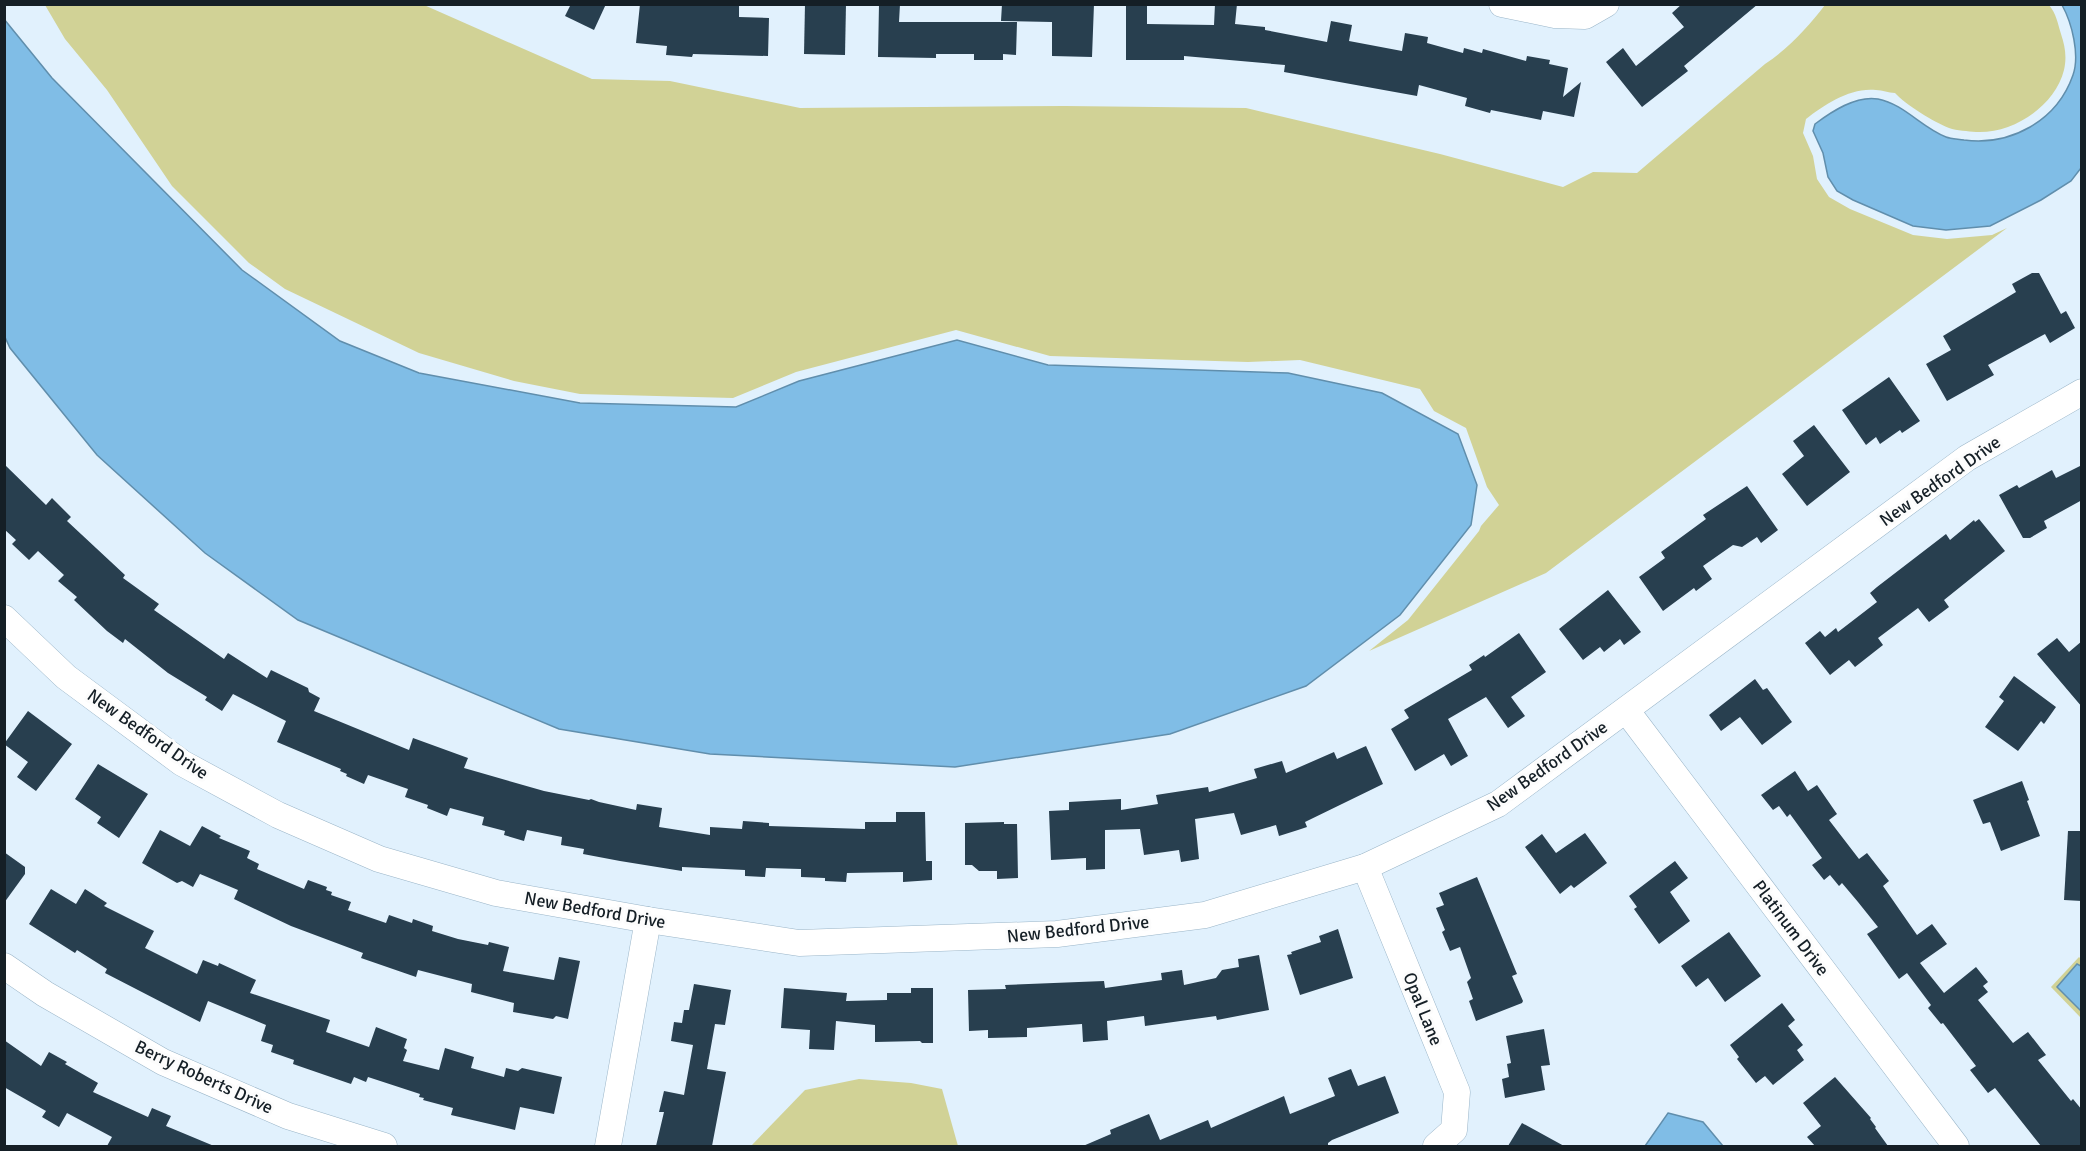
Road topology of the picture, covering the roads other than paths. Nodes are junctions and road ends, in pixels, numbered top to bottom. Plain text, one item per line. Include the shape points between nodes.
1 (1502, 4) edge
2 (1606, 4) edge
3 (2082, 392) edge
4 (4, 618) edge
5 (1626, 710) junction
6 (1365, 867) junction
7 (648, 920) junction
8 (4, 966) edge
9 (384, 1146) edge
10 (608, 1146) edge
11 (1436, 1146) edge
12 (1956, 1146) edge

1 - 2 street via 1555,15 1585,16
3 - 5 street, New Bedford Drive via 1967,458
4 - 7 street, New Bedford Drive via 66,677 182,763 278,815 379,859 496,892
5 - 6 street, New Bedford Drive via 1498,804
5 - 12 street, Platinum Drive
6 - 7 street, New Bedford Drive via 1205,915 1057,934 799,943
6 - 11 street, Opal Lane via 1457,1092 1454,1130
7 - 10 street
8 - 9 street, Berry Roberts Drive via 163,1062 288,1116

